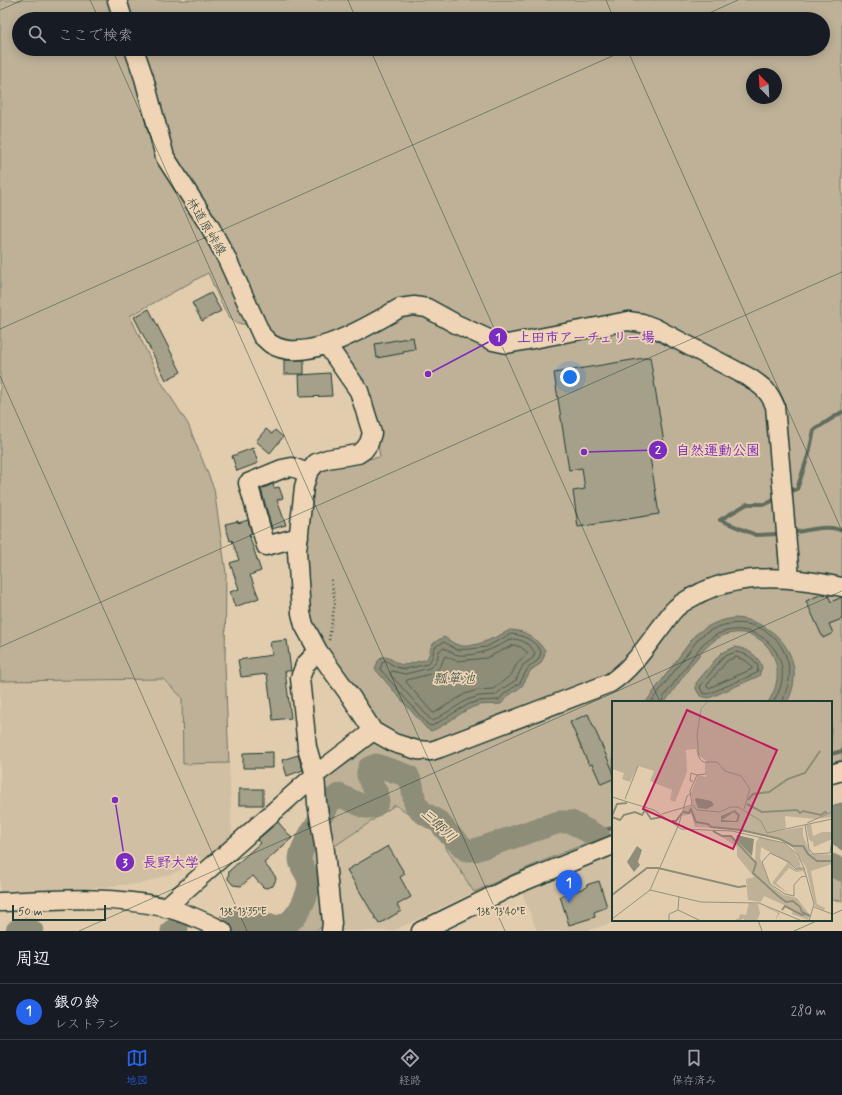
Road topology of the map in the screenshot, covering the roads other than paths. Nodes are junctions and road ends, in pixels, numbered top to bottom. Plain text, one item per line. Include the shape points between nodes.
1 (117, 0) edge
2 (121, 12) edge
3 (136, 56) edge
4 (327, 345) junction
5 (308, 473) junction
6 (299, 537) junction
7 (790, 578) junction
8 (842, 587) edge
9 (318, 651) junction
10 (373, 731) junction
11 (842, 771) edge
12 (832, 774) edge
13 (315, 775) junction
14 (612, 845) edge
15 (0, 902) edge
16 (165, 908) junction
17 (223, 931) edge
18 (331, 931) edge
19 (421, 931) edge

1 - 2 street
3 - 4 street, 林道原峠線 via 165,157 213,233 262,336 271,344 286,350 308,350
4 - 5 street via 359,391 372,433 369,443 358,454 316,463
4 - 7 street, 林道原峠線 via 400,308 414,306 427,308 493,341 507,344 628,321 655,328 750,378 765,388 771,396 775,406
5 - 6 street via 304,487
5 - 6 street via 292,466 248,483 266,546
6 - 9 street via 297,551 301,613 304,625
7 - 8 street
7 - 10 street via 741,580 717,586 687,600 675,608 623,675 610,683 440,748 430,751 417,750 394,743
9 - 10 street
9 - 13 street via 306,665 300,678 307,747
10 - 13 street
11 - 12 street
13 - 16 street
13 - 18 street via 325,851
14 - 19 street via 517,884
15 - 16 street via 87,899 138,902
16 - 17 street

